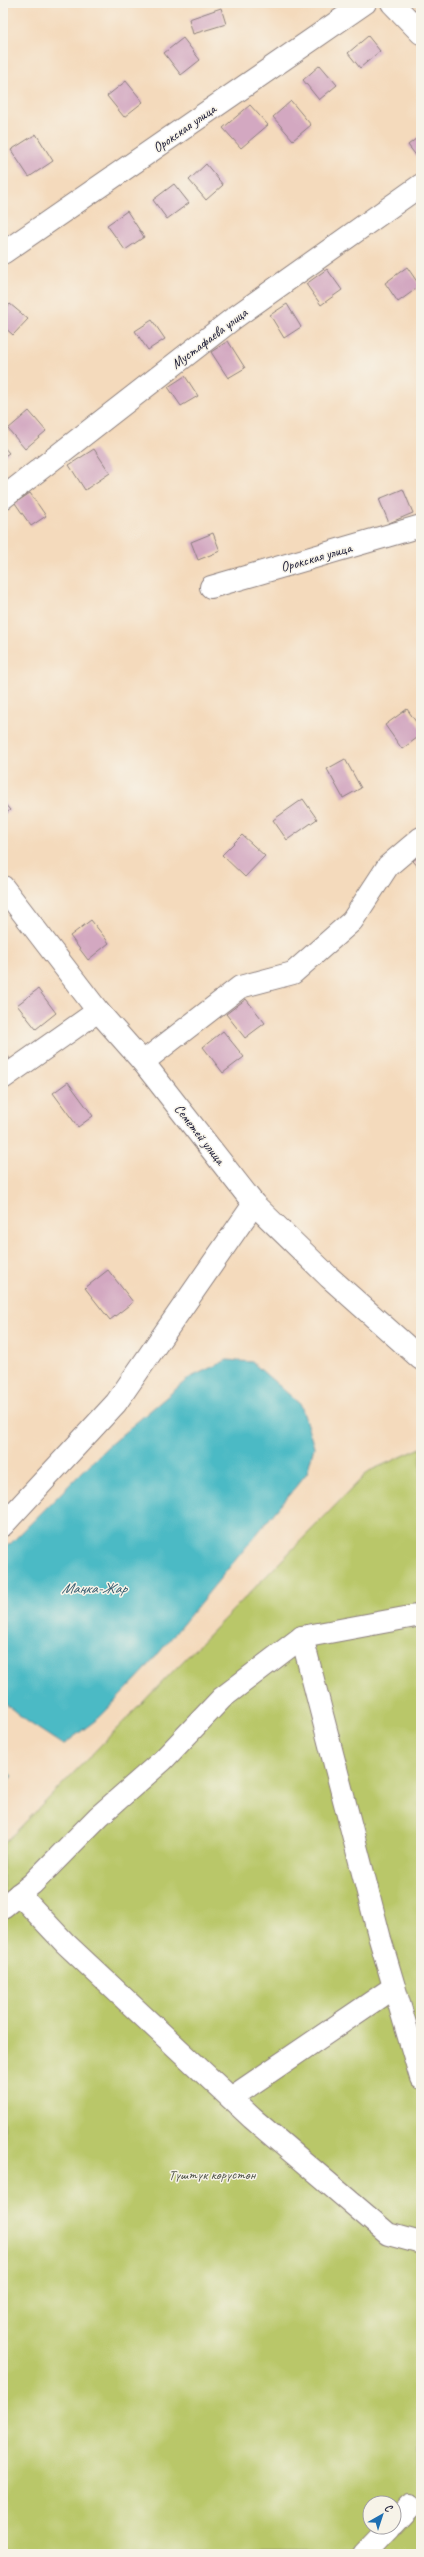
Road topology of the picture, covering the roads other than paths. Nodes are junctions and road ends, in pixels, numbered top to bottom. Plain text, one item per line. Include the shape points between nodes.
1 (365, 3) edge
2 (392, 3) edge
3 (421, 34) edge
4 (421, 185) edge
5 (3, 253) edge
6 (3, 498) edge
7 (421, 526) edge
8 (211, 587) dead end
9 (421, 838) edge
10 (3, 887) edge
11 (98, 1011) junction
12 (143, 1062) junction
13 (3, 1078) edge
14 (254, 1204) junction
15 (421, 1359) edge
16 (3, 1525) edge
17 (421, 1615) edge
18 (302, 1637) junction
19 (11, 1900) edge
20 (394, 1987) junction
21 (421, 2078) edge
22 (231, 2098) junction
23 (421, 2243) edge
24 (410, 2506) dead end
25 (402, 2514) edge
26 (382, 2535) edge
27 (364, 2554) edge

1 - 5 street, Орокская улица
2 - 3 street
4 - 6 street, Мустафаева улица via 234,318
7 - 8 street, Орокская улица
9 - 12 street via 388,866 352,921 293,974 240,987
10 - 11 street, Семетей улица
11 - 12 street, Семетей улица
11 - 13 street
12 - 14 street, Семетей улица
14 - 15 street, Семетей улица via 328,1277
14 - 16 street via 116,1403
17 - 18 street
18 - 19 street via 222,1698 163,1760 99,1816
18 - 20 street
19 - 22 street via 64,1943
20 - 21 street
20 - 22 street
22 - 23 street via 388,2234
24 - 25 street
26 - 27 street

